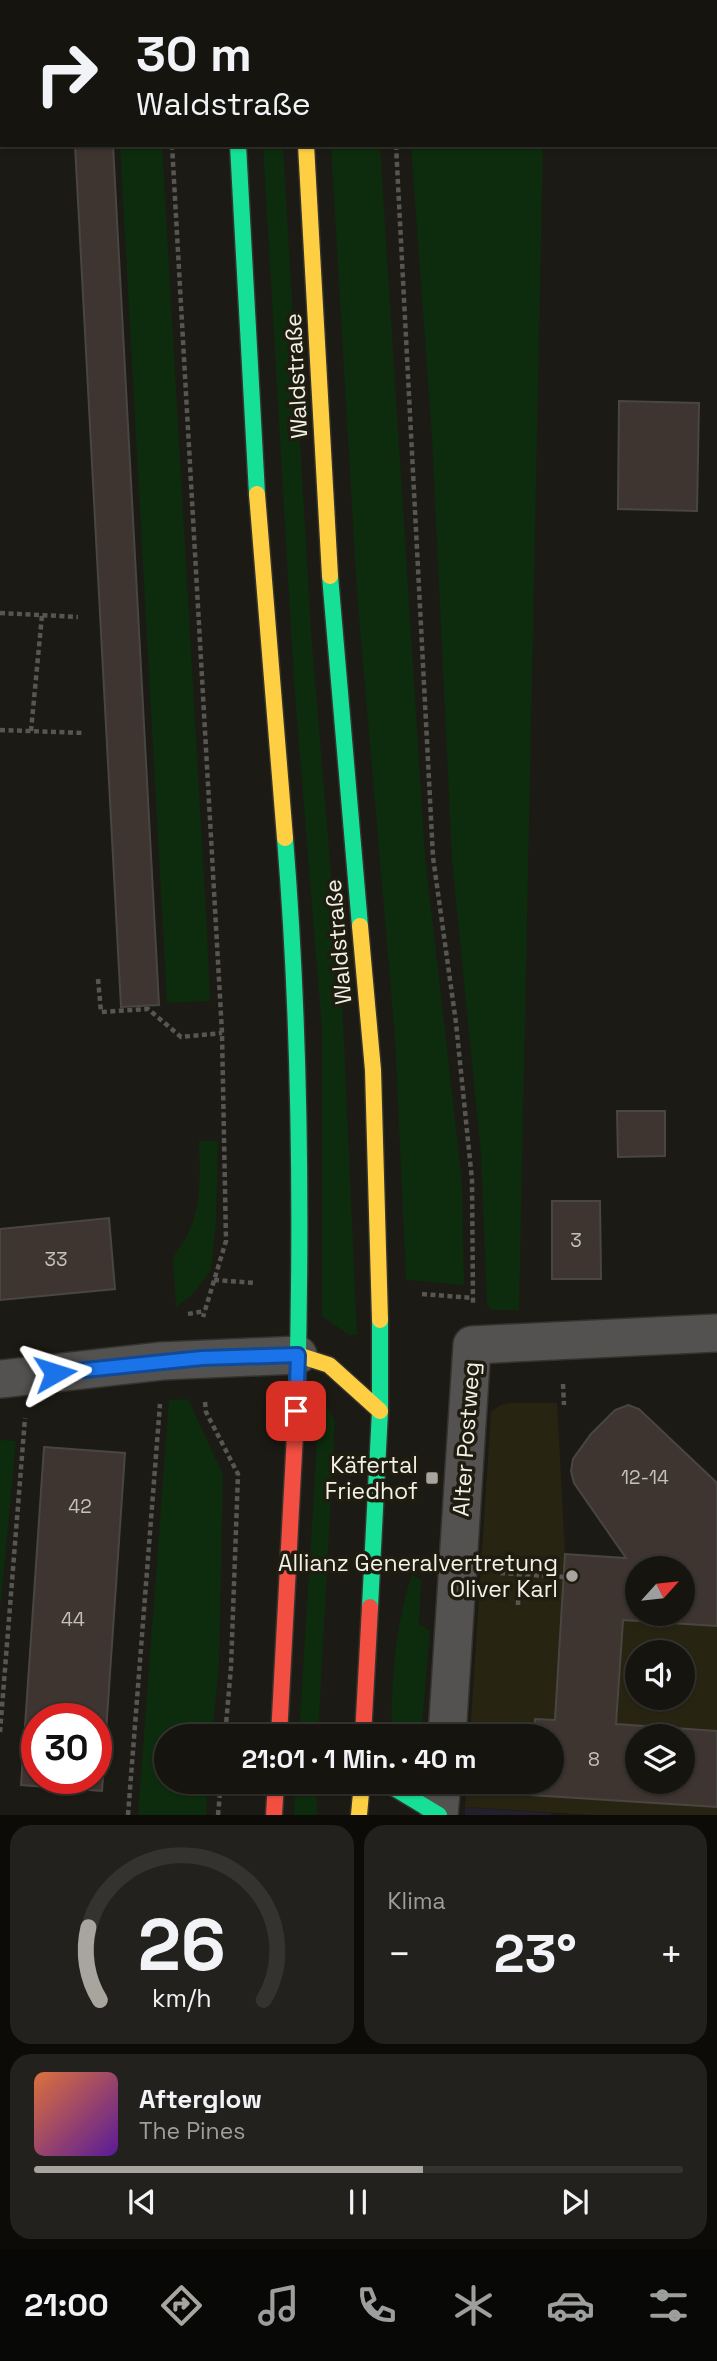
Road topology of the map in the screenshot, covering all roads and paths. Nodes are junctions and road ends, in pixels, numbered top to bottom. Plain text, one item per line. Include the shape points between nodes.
1 (172, 147) edge
2 (238, 147) edge
3 (306, 147) edge
4 (396, 147) edge
5 (0, 613) edge
6 (42, 615) junction
7 (78, 617) dead end
8 (0, 730) edge
9 (31, 731) junction
10 (85, 733) dead end
11 (98, 979) dead end
12 (222, 1033) junction
13 (717, 1333) edge
14 (472, 1345) junction
15 (298, 1355) junction
16 (202, 1358) junction
17 (162, 1361) junction
18 (14, 1377) edge
19 (380, 1411) junction
20 (564, 1577) dead end
21 (517, 1605) dead end
22 (226, 1724) edge
23 (280, 1724) edge
24 (364, 1724) edge
25 (448, 1724) edge
26 (0, 1732) edge
27 (220, 1794) edge
28 (275, 1794) edge
29 (361, 1794) edge
30 (404, 1794) edge
31 (441, 1794) edge
32 (128, 1815) edge
33 (218, 1815) edge
34 (274, 1815) edge
35 (359, 1815) edge
36 (439, 1815) edge

1 - 12 path
2 - 15 main road, Waldstraße via 262,562 299,1063
3 - 19 main road, Waldstraße via 333,624 373,1070
4 - 14 path via 433,857 472,1180
5 - 6 path
6 - 7 path
6 - 9 path
8 - 9 path
9 - 10 path
11 - 12 path via 101,1013 148,1009 181,1037
12 - 16 path via 226,1241 200,1328
13 - 14 street, Alter Postweg
14 - 25 street, Alter Postweg
15 - 16 street
15 - 19 main road via 329,1365
15 - 23 main road, Waldstraße
16 - 17 street
16 - 22 path via 206,1412 238,1474
17 - 18 street
17 - 32 path
18 - 26 path
19 - 24 main road, Waldstraße
20 - 21 path via 519,1574
27 - 33 path
28 - 34 main road
29 - 35 main road
30 - 36 main road
31 - 36 street

